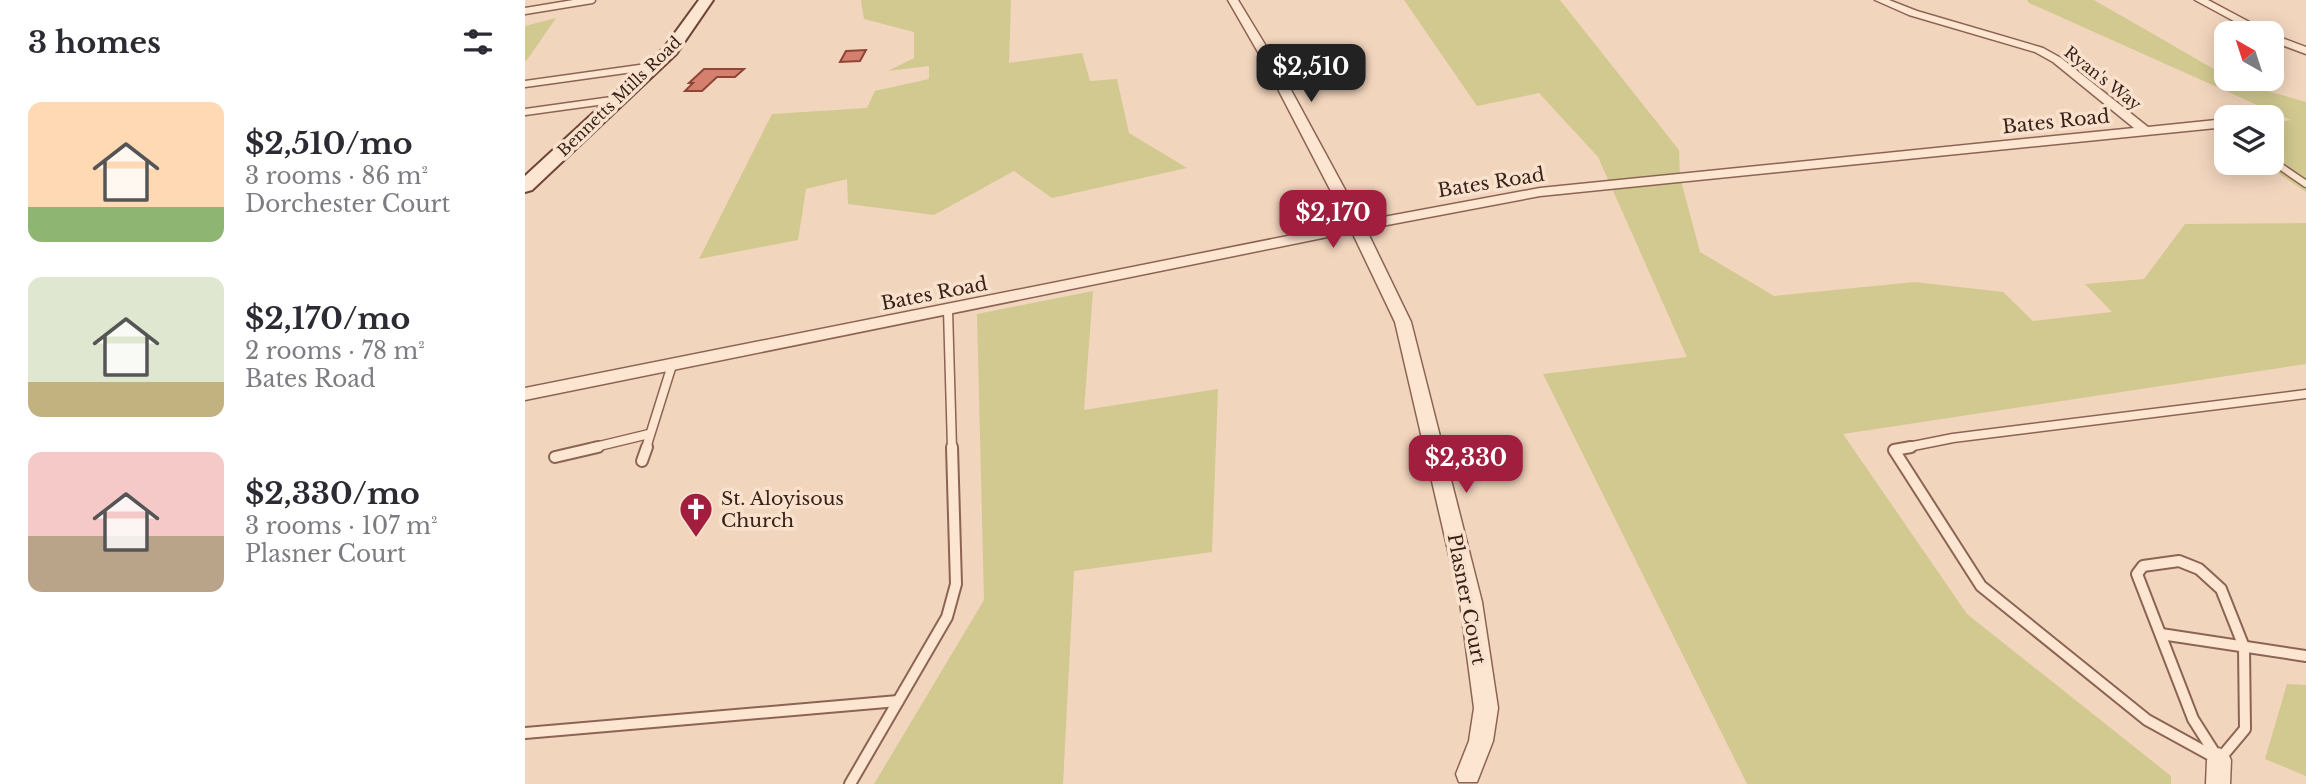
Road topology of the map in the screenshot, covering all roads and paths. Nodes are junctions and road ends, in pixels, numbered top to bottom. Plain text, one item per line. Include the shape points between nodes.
1 (592, 0) edge
2 (706, 0) edge
3 (1233, 0) edge
4 (1880, 0) edge
5 (2200, 0) edge
6 (525, 11) edge
7 (2241, 21) edge
8 (2284, 42) edge
9 (2306, 51) edge
10 (654, 66) junction
11 (525, 84) edge
12 (620, 99) junction
13 (525, 112) edge
14 (2214, 126) edge
15 (2145, 131) junction
16 (2284, 169) edge
17 (2306, 184) edge
18 (525, 186) edge
19 (1357, 226) junction
20 (949, 310) junction
21 (672, 365) junction
22 (525, 394) edge
23 (2306, 394) edge
24 (649, 434) junction
25 (555, 457) dead end
26 (642, 461) dead end
27 (2161, 634) junction
28 (2243, 647) junction
29 (2306, 656) edge
30 (898, 701) junction
31 (525, 733) edge
32 (2219, 772) edge
33 (1468, 774) dead end
34 (850, 784) edge

1 - 6 lane
2 - 10 main road, Bennetts Mills Road
3 - 19 street, Plasner Court
4 - 15 street, Ryan's Way via 2039,50
5 - 7 street
8 - 9 street
10 - 11 lane
10 - 12 main road, Bennetts Mills Road
12 - 13 lane
12 - 18 main road, Bennetts Mills Road
14 - 15 street, Bates Road
15 - 19 street, Bates Road via 1540,192
16 - 17 lane
19 - 20 street, Bates Road
19 - 33 street, Plasner Court via 1403,322 1471,602 1486,708 1481,741
20 - 21 street, Bates Road
20 - 30 lane via 956,583 947,617
21 - 22 street, Bates Road
21 - 24 lane
23 - 32 lane via 1953,438 1894,450 1981,586
24 - 25 lane
24 - 26 lane
27 - 28 lane
27 - 28 lane via 2137,574 2143,566 2179,561 2199,569 2221,589
27 - 32 lane
28 - 29 lane
28 - 32 lane via 2245,729
30 - 31 lane
30 - 34 lane

